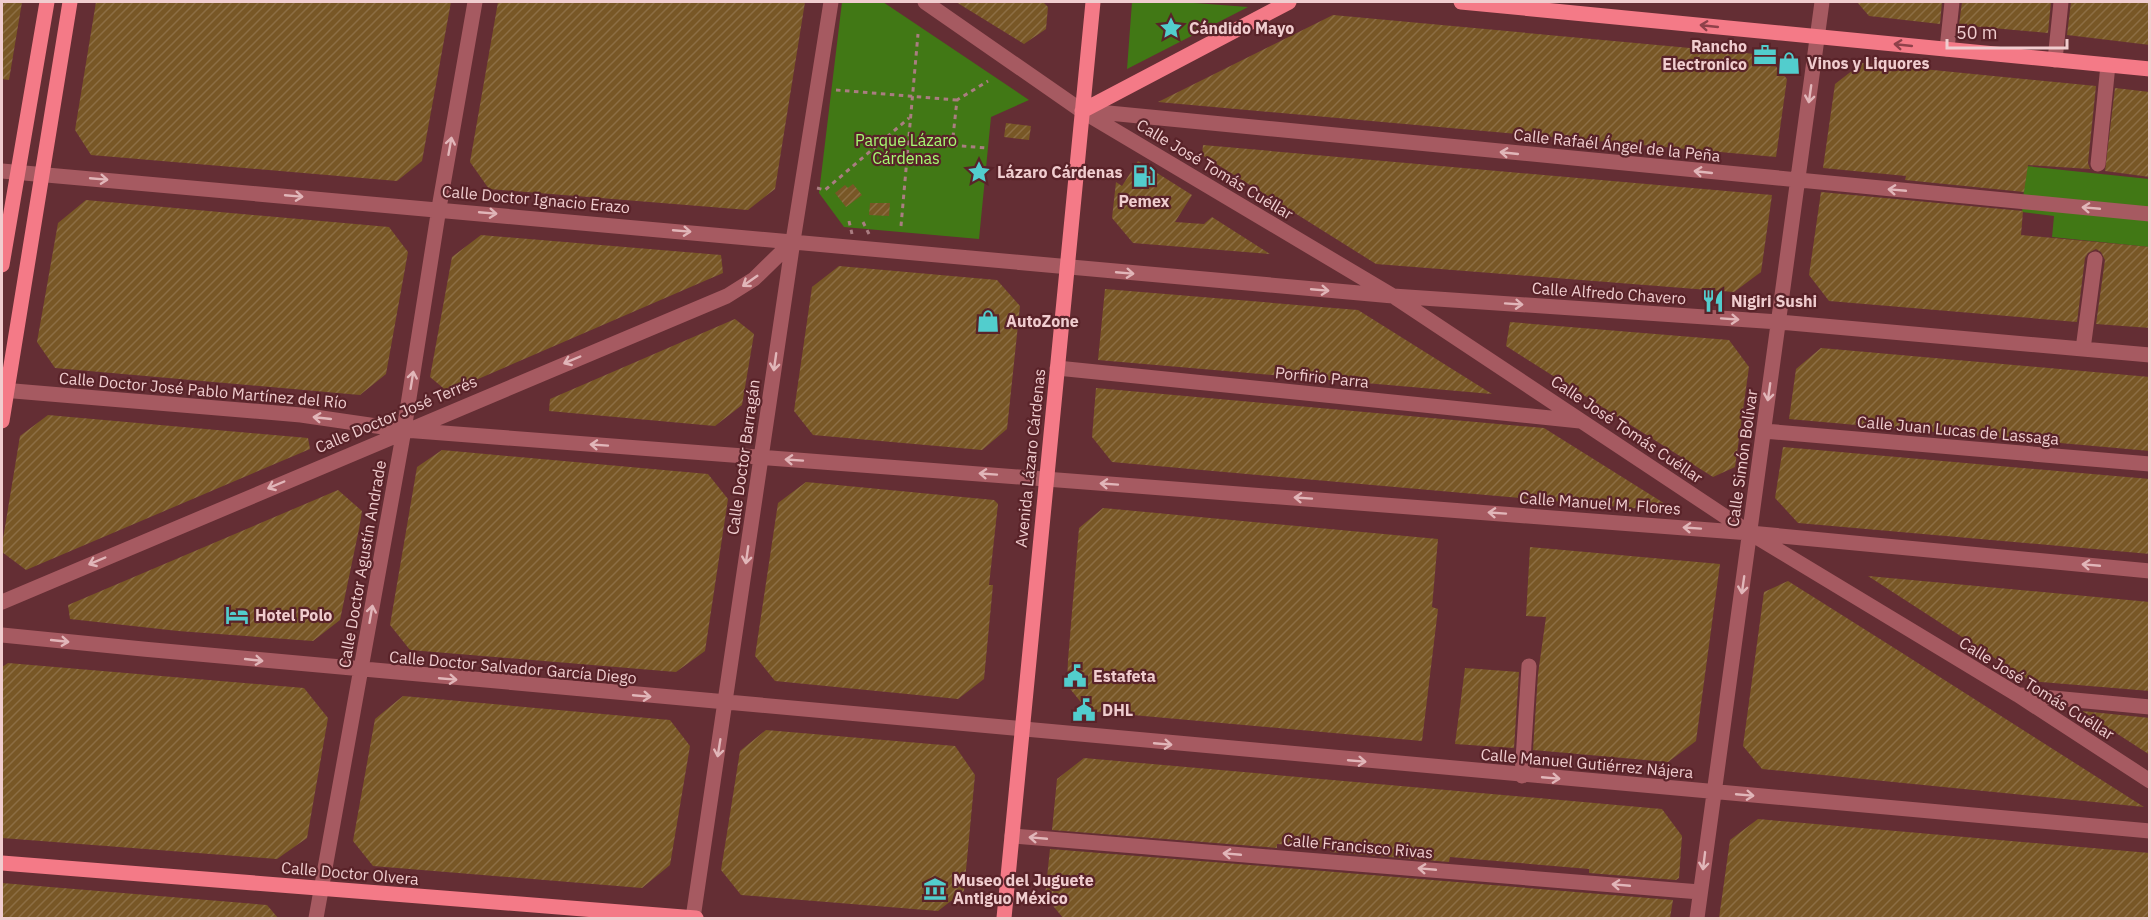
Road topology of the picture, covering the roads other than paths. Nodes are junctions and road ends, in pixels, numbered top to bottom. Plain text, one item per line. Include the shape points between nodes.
1 (47, 2) edge
2 (70, 2) edge
3 (475, 2) edge
4 (831, 2) edge
5 (925, 2) edge
6 (1093, 2) edge
7 (1289, 2) edge
8 (1461, 2) edge
9 (1822, 2) edge
10 (1952, 2) edge
11 (2061, 2) edge
12 (1817, 36) junction
13 (1947, 49) junction
14 (2055, 60) junction
15 (2108, 65) junction
16 (2150, 69) edge
17 (1082, 111) junction
18 (2098, 164) dead end
19 (2, 171) edge
20 (18, 172) junction
21 (41, 174) junction
22 (1798, 181) junction
23 (439, 208) junction
24 (2150, 214) edge
25 (793, 242) junction
26 (2095, 260) dead end
27 (2, 265) edge
28 (1067, 268) junction
29 (1394, 296) junction
30 (1779, 322) junction
31 (2084, 349) junction
32 (2150, 355) edge
33 (1057, 368) junction
34 (4, 390) edge
35 (2, 421) edge
36 (1584, 421) junction
37 (404, 430) junction
38 (1764, 431) junction
39 (762, 457) junction
40 (2150, 464) edge
41 (1046, 479) junction
42 (1750, 533) junction
43 (2150, 571) edge
44 (2, 602) edge
45 (2, 635) edge
46 (1529, 666) dead end
47 (361, 671) junction
48 (2018, 695) junction
49 (726, 704) junction
50 (2150, 707) edge
51 (1022, 732) junction
52 (1522, 776) junction
53 (2150, 781) edge
54 (1713, 792) junction
55 (2150, 831) edge
56 (1012, 836) junction
57 (2, 862) edge
58 (323, 888) junction
59 (1700, 892) junction
60 (316, 918) edge
61 (694, 918) edge
62 (1004, 918) edge
63 (1697, 918) edge

1 - 20 main road
2 - 21 main road
23 -> 3 street, Calle Doctor Agustín Andrade
4 - 25 street, Calle Doctor Barragán
5 - 17 street, Calle José Tomás Cuéllar
6 - 17 main road, Avenida Lázaro Cárdenas
7 - 17 main road
12 -> 8 main road
9 - 12 street, Calle Simón Bolívar
10 - 13 street
11 - 14 street
13 -> 12 main road
12 -> 22 street, Calle Simón Bolívar
13 - 14 main road
14 - 15 main road
15 - 16 main road
15 - 18 street
22 -> 17 street, Calle Rafaél Ángel de la Peña
17 - 28 main road, Avenida Lázaro Cárdenas
17 - 29 street, Calle José Tomás Cuéllar
19 - 20 street, Calle Doctor Ignacio Erazo
20 - 21 street, Calle Doctor Ignacio Erazo
20 - 27 main road
21 -> 23 street, Calle Doctor Ignacio Erazo
21 - 34 main road
24 -> 22 street, Calle Rafaél Ángel de la Peña
22 - 30 street, Calle Simón Bolívar
23 -> 25 street, Calle Doctor Ignacio Erazo
37 -> 23 street, Calle Doctor Agustín Andrade
25 - 28 street, Calle Doctor Ignacio Erazo
25 -> 37 street, Calle Doctor José Terrés via 754,279 727,296
25 -> 39 street, Calle Doctor Barragán
26 - 31 street
28 -> 29 street, Calle Alfredo Chavero
28 - 33 main road, Avenida Lázaro Cárdenas
29 -> 30 street, Calle Alfredo Chavero
29 - 36 street, Calle José Tomás Cuéllar
30 - 31 street, Calle Alfredo Chavero
30 -> 38 street, Calle Simón Bolívar
31 - 32 street, Calle Alfredo Chavero
33 - 36 street, Porfirio Parra
33 - 41 main road, Avenida Lázaro Cárdenas
34 - 35 main road
37 -> 34 street, Calle Doctor José Pablo Martínez del Río via 301,415
36 - 42 street, Calle José Tomás Cuéllar
39 -> 37 street, Calle Doctor José Pablo Martínez del Río
37 -> 44 street, Calle Doctor José Terrés
47 -> 37 street, Calle Doctor Agustín Andrade
38 - 40 street, Calle Juan Lucas de Lassaga
38 - 42 street, Calle Simón Bolívar
41 -> 39 street, Calle Doctor José Pablo Martínez del Río
39 -> 49 street, Calle Doctor Barragán
42 -> 41 street, Calle Manuel M. Flores
41 - 51 main road, Avenida Lázaro Cárdenas
43 -> 42 street, Calle Manuel M. Flores
42 - 48 street, Calle José Tomás Cuéllar
42 -> 54 street, Calle Simón Bolívar
45 -> 47 street, Calle Doctor Salvador García Diego
46 - 52 street
47 -> 49 street, Calle Doctor Salvador García Diego
47 - 58 street, Calle Doctor Agustín Andrade
48 - 50 street
48 - 53 street, Calle José Tomás Cuéllar
49 - 51 street, Calle Doctor Salvador García Diego
49 -> 61 street, Calle Doctor Barragán
51 -> 52 street, Calle Manuel Gutiérrez Nájera
51 - 56 main road, Avenida Lázaro Cárdenas
52 -> 54 street, Calle Manuel Gutiérrez Nájera
54 -> 55 street, Calle Manuel Gutiérrez Nájera
54 -> 59 street, Calle Simón Bolívar
59 -> 56 street, Calle Francisco Rivas
56 - 62 main road, Avenida Lázaro Cárdenas
57 - 58 main road, Calle Doctor Olvera
58 - 60 street, Calle Doctor Agustín Andrade
58 - 61 main road, Calle Doctor Olvera
59 - 63 street, Calle Simón Bolívar

